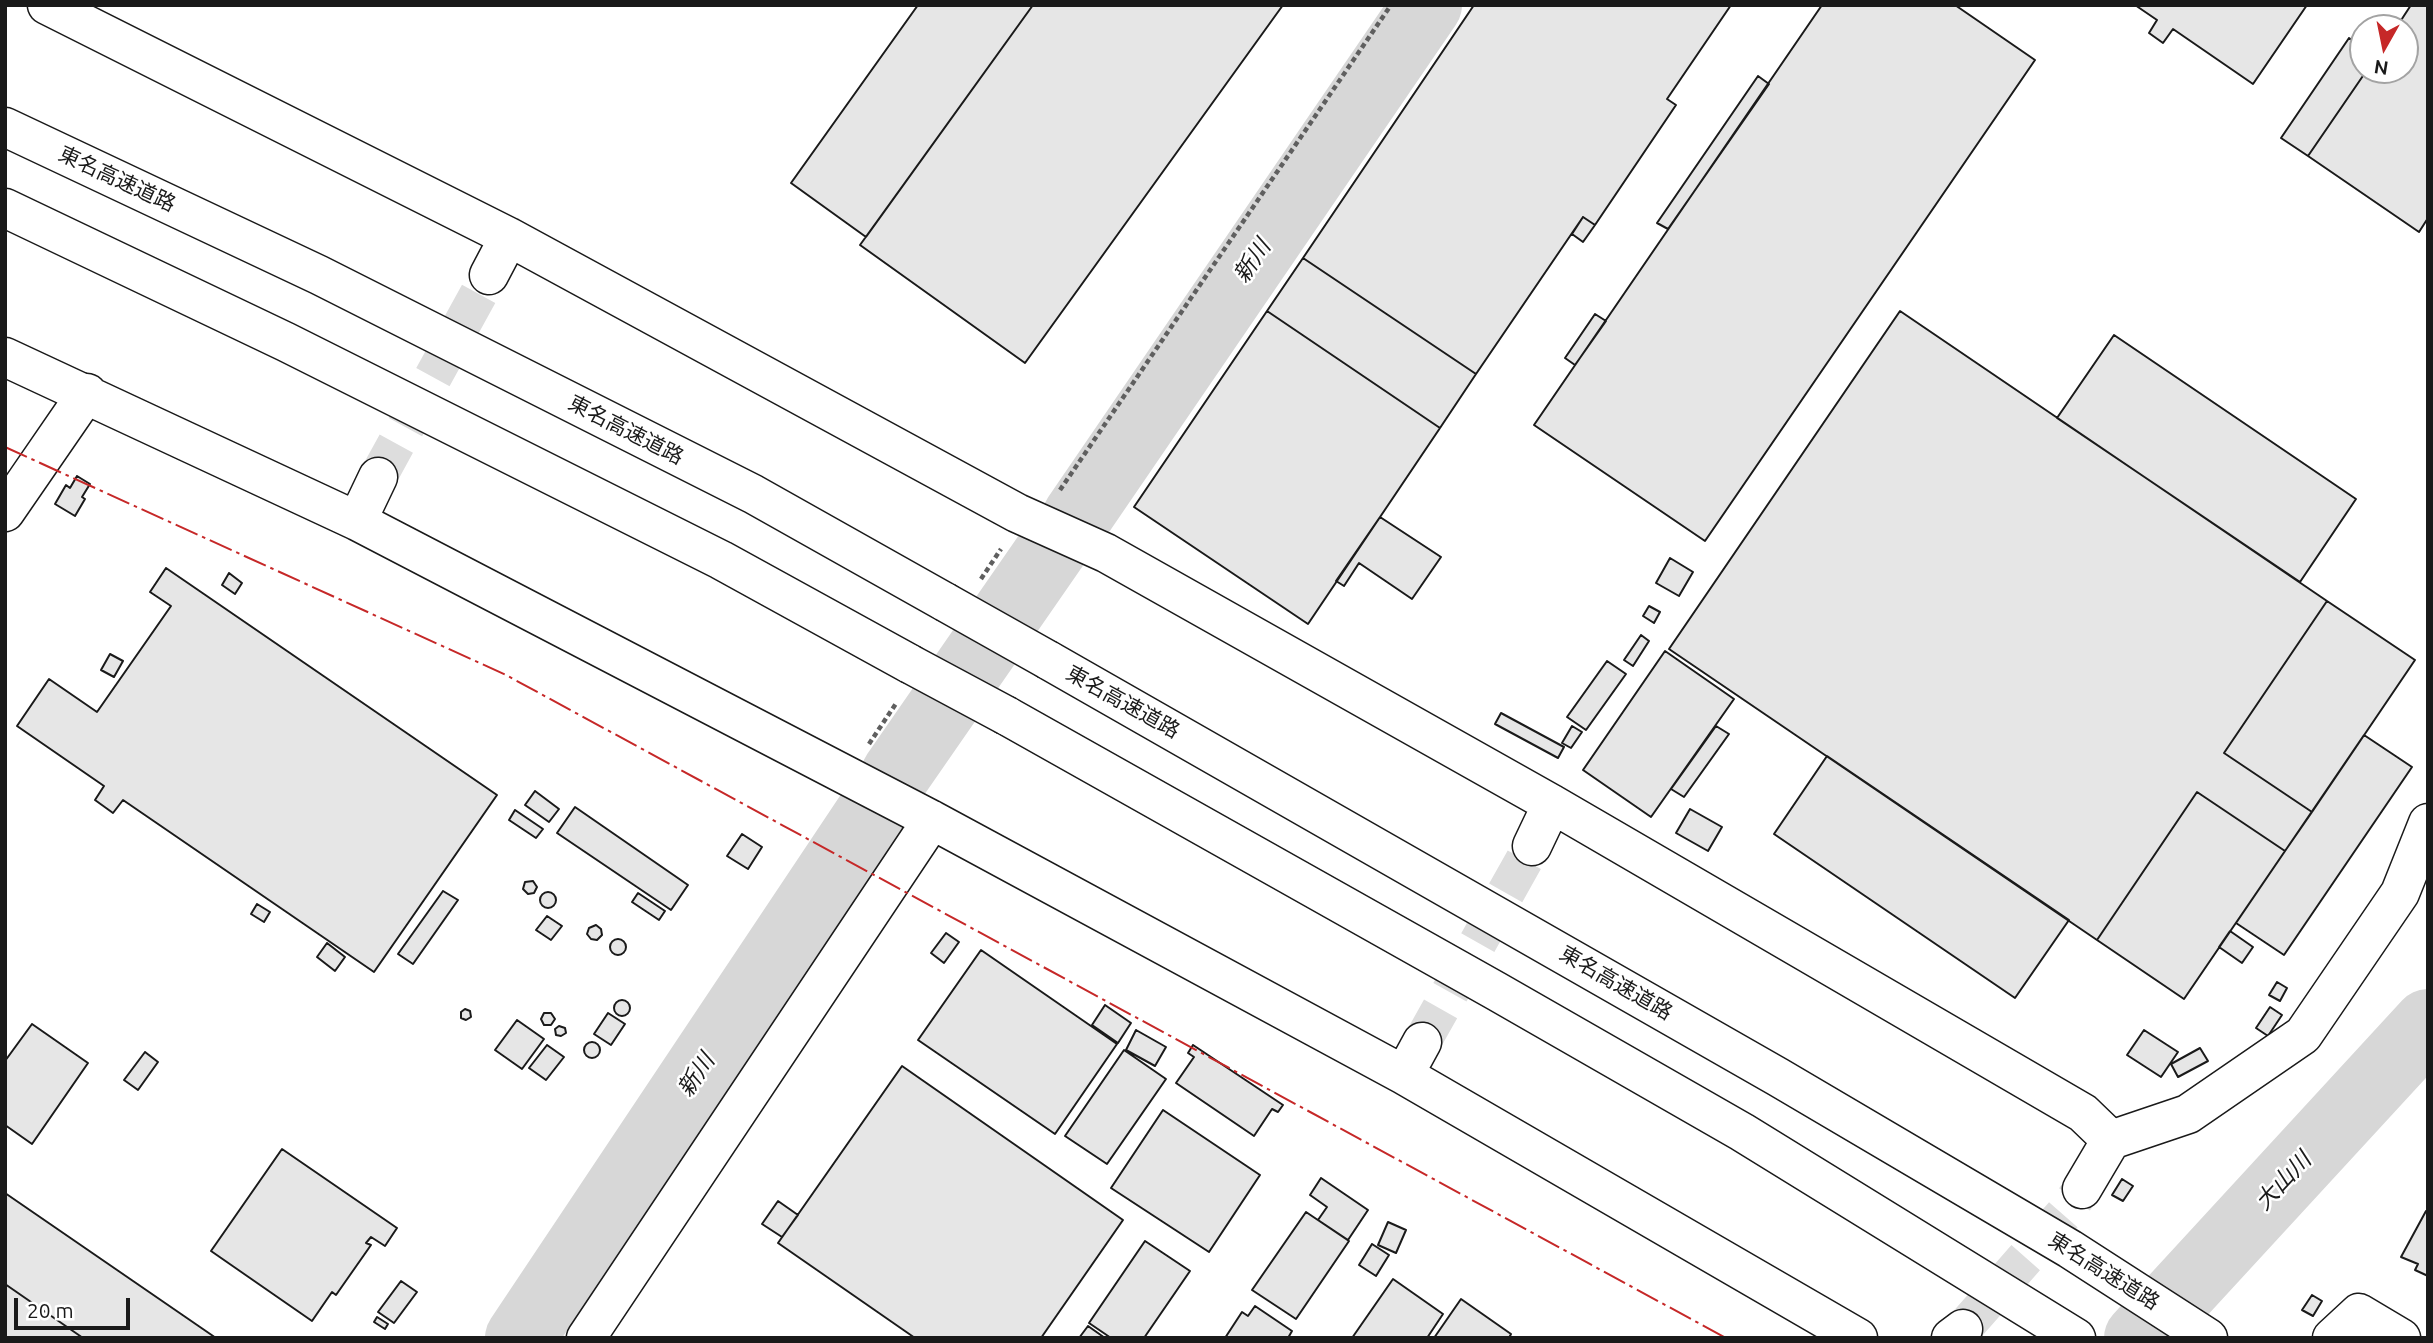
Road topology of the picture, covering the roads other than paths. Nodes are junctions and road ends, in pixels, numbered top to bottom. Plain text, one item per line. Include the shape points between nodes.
1 (47, 5) edge
2 (5, 127) edge
3 (5, 208) edge
4 (509, 237) junction
5 (489, 275) tunnel mouth
6 (5, 357) edge
7 (86, 393) junction
8 (378, 477) tunnel mouth
9 (5, 512) edge
10 (357, 521) junction
11 (1552, 804) junction
12 (932, 820) junction
13 (2428, 823) edge
14 (1532, 846) tunnel mouth
15 (1422, 1042) tunnel mouth
16 (1404, 1075) junction
17 (2111, 1140) junction
18 (2082, 1189) tunnel mouth
19 (586, 1338) edge
20 (1858, 1338) edge
21 (2076, 1338) edge
22 (2208, 1338) edge
23 (2332, 1338) edge
24 (2401, 1338) edge

1 - 4 main road
2 - 22 main road, 東名高速道路, bridge via 319,275 741,488 1545,942 2070,1249
3 - 21 main road, bridge via 286,342 709,554 906,680 1007,716 1730,1125
4 - 5 main road
4 - 11 main road via 1005,506 1106,553
6 - 7 main road
7 - 9 main road
7 - 10 main road
8 - 10 main road
10 - 12 main road
11 - 14 main road
11 - 17 main road via 2082,1112
12 - 16 main road
12 - 19 main road
13 - 17 main road via 2400,892 2303,1035 2189,1114
15 - 16 main road
16 - 20 main road
17 - 18 main road
23 - 24 main road via 2360,1313

